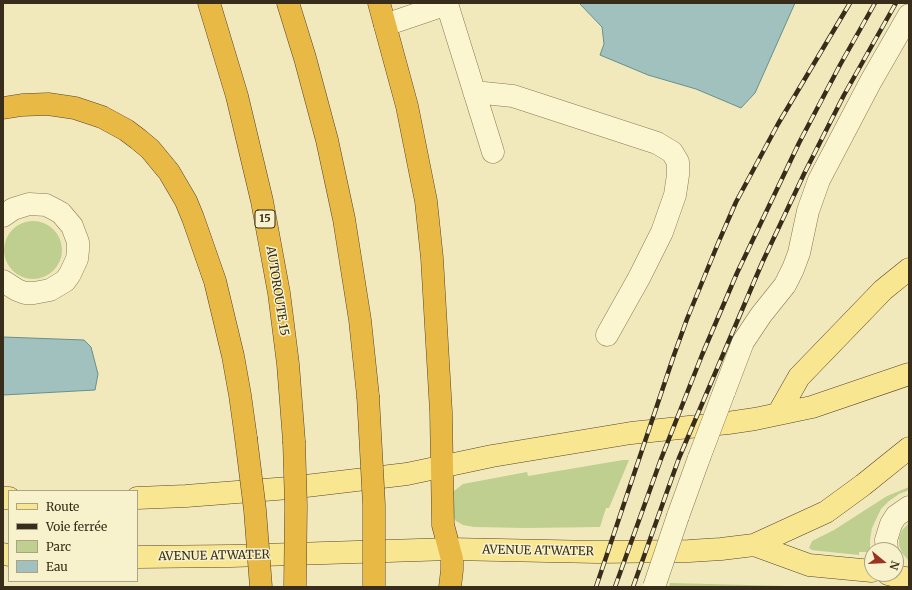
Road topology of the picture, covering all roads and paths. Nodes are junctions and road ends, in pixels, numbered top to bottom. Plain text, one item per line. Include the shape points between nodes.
1 (209, 3) edge
2 (288, 3) edge
3 (379, 3) edge
4 (447, 4) edge
5 (909, 15) edge
6 (385, 25) junction
7 (474, 92) junction
8 (3, 108) edge
9 (493, 152) dead end
10 (3, 216) edge
11 (909, 269) edge
12 (3, 281) edge
13 (607, 335) dead end
14 (909, 374) edge
15 (778, 414) junction
16 (909, 448) edge
17 (442, 466) junction
18 (138, 498) edge
19 (909, 507) edge
20 (886, 542) edge
21 (754, 545) junction
22 (450, 549) junction
23 (138, 557) edge
24 (864, 570) edge
25 (260, 587) edge
26 (295, 587) edge
27 (374, 587) edge
28 (450, 587) edge
29 (654, 587) edge

1 - 26 highway, AUTOROUTE 15 / 15, bridge via 237,96 262,201 279,293 294,441
2 - 27 highway, bridge via 325,134 344,219 360,320 368,396 374,505
3 - 6 highway
4 - 6 street
4 - 7 street
5 - 29 street, bridge via 871,80 819,180 808,210 793,269 785,285 743,342
6 - 17 highway via 407,106 426,201 432,258
7 - 9 street
7 - 13 street via 512,96 657,143 672,152 678,162 675,195 662,232
8 - 25 highway, bridge via 22,104 48,104 75,108 102,117 126,130 150,149 169,172 186,201 215,281 240,395 255,510
10 - 12 street via 13,209 29,204 46,205 64,216 72,226 78,250 70,274 65,281 50,290 34,294 25,293
11 - 15 main road via 883,290 799,377
14 - 15 main road via 831,402
15 - 17 main road via 728,423 631,433
16 - 21 main road, AVENUE ATWATER via 863,486 826,512
17 - 18 main road via 407,474 289,488
17 - 22 highway via 443,525
19 - 20 street via 890,524
21 - 22 main road, AVENUE ATWATER via 689,551
21 - 24 main road via 809,565
22 - 23 main road, AVENUE ATWATER
22 - 28 highway

